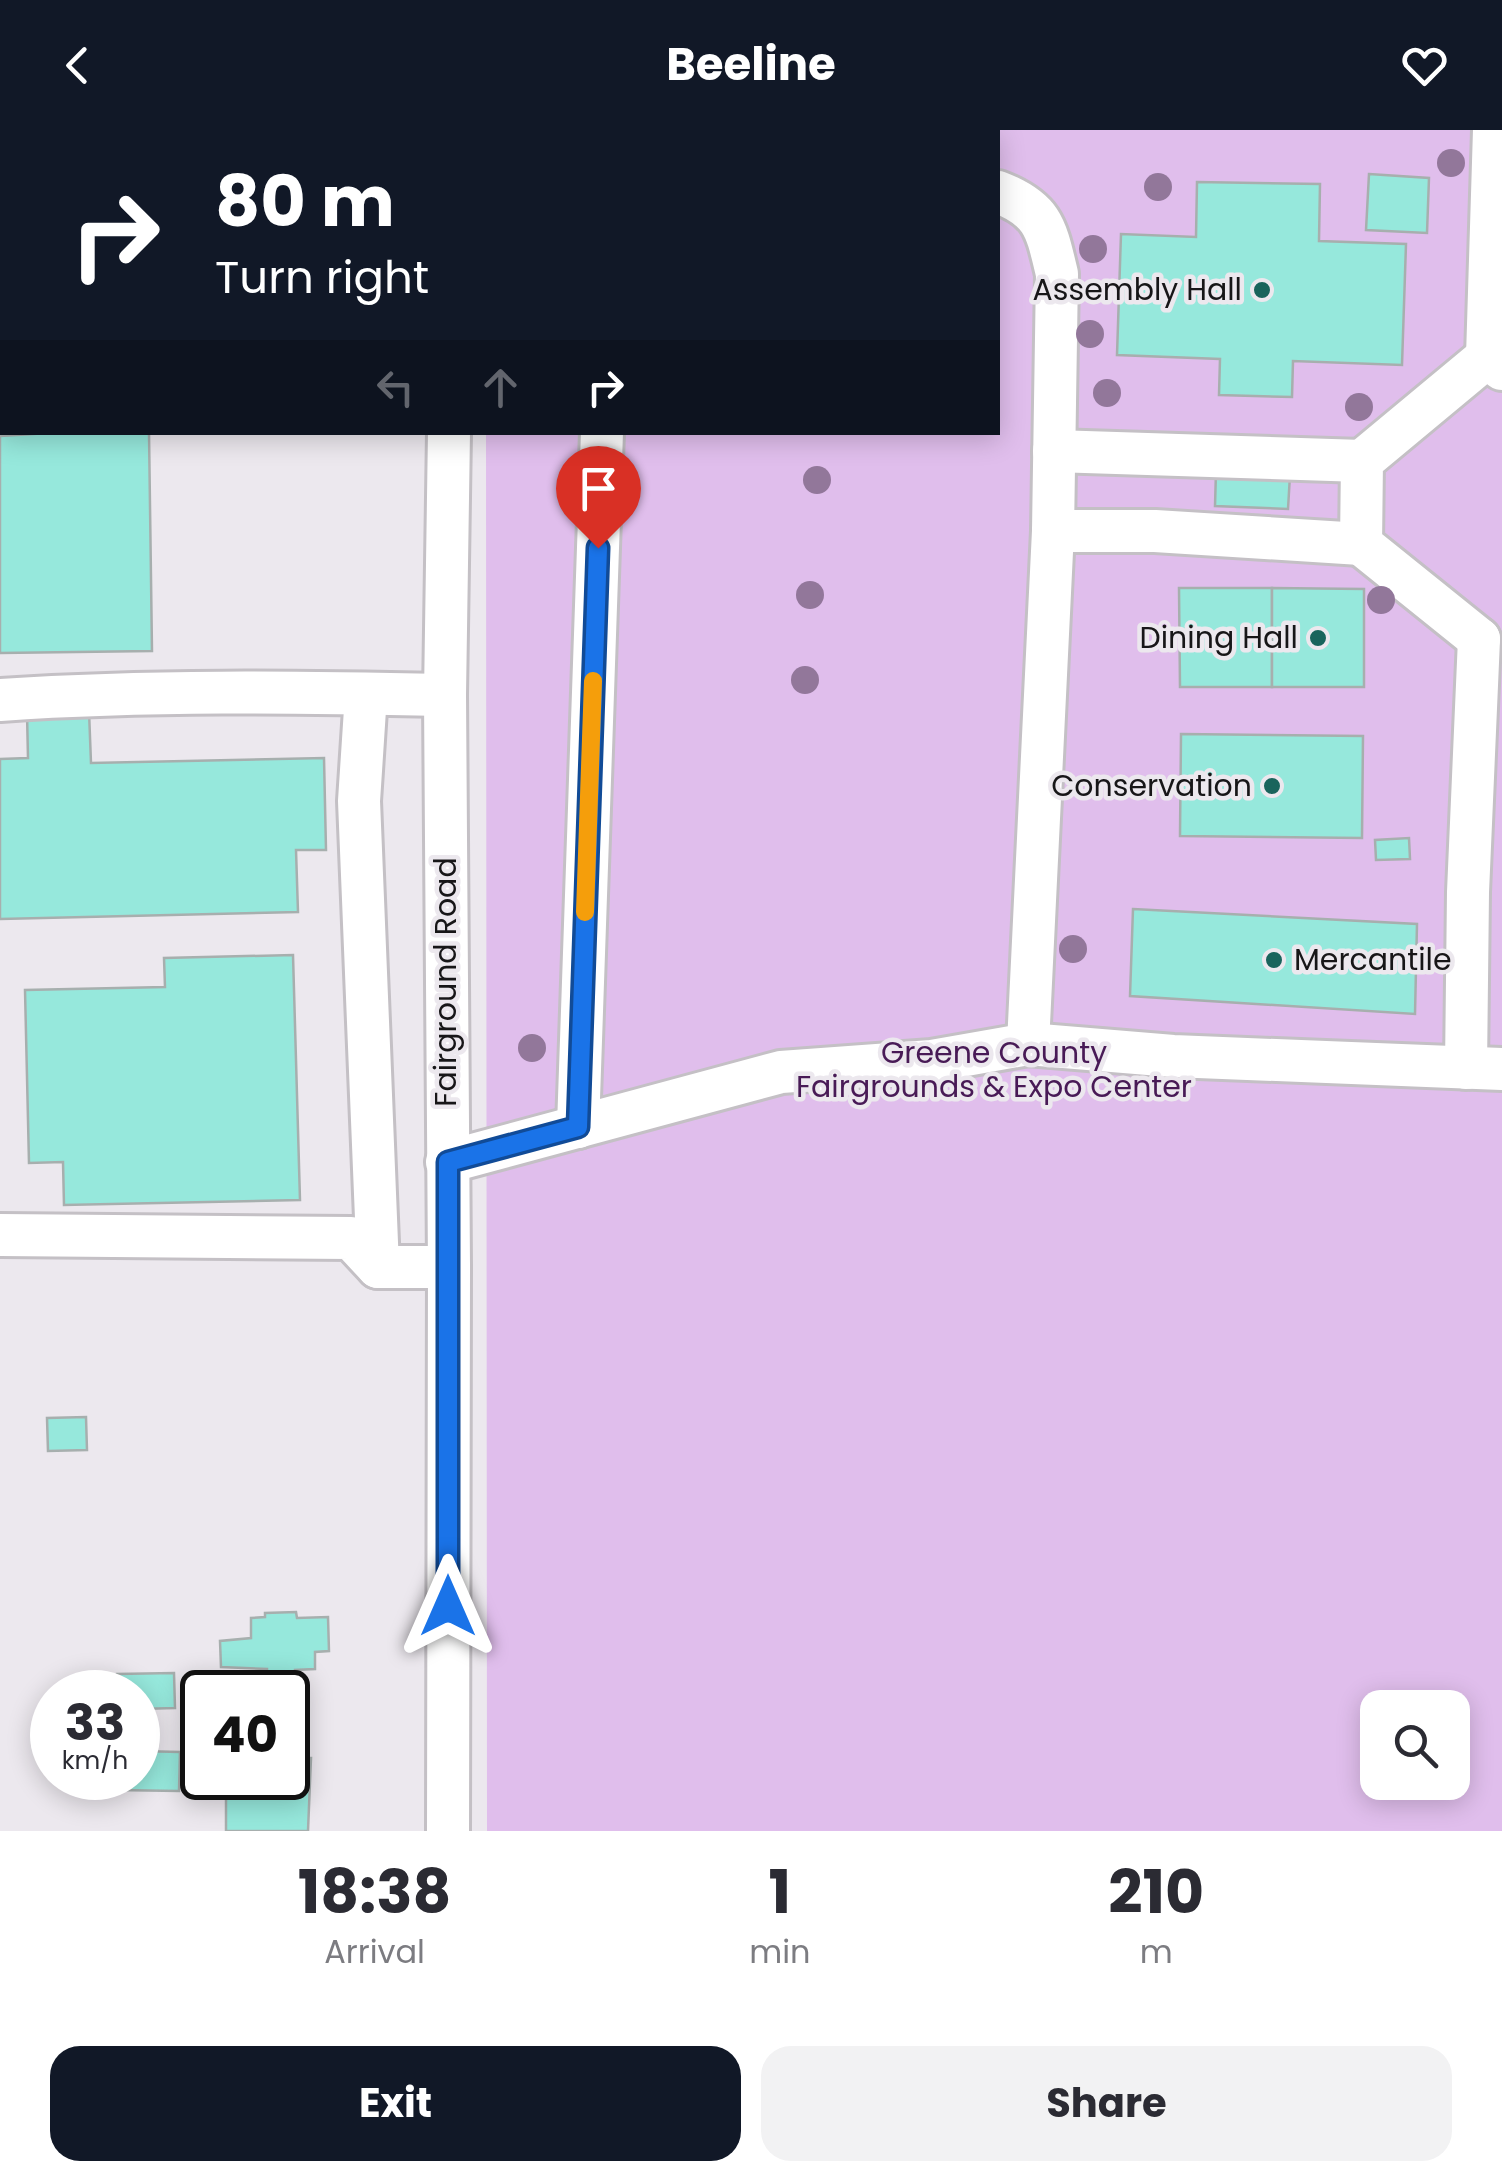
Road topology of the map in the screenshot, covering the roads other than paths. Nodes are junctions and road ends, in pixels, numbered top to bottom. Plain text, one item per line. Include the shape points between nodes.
1 (1494, 130) edge
2 (1000, 193) edge
3 (1495, 363) edge
4 (449, 435) edge
5 (602, 435) edge
6 (1054, 451) junction
7 (1362, 461) junction
8 (1052, 531) junction
9 (1361, 544) junction
10 (1490, 630) edge
11 (366, 694) junction
12 (444, 695) junction
13 (0, 700) edge
14 (1028, 1044) junction
15 (1484, 1069) edge
16 (578, 1127) junction
17 (448, 1162) junction
18 (0, 1235) edge
19 (449, 1267) junction
20 (378, 1268) junction
21 (448, 1831) edge

1 - 3 street
2 - 6 street via 1032,207 1057,274
3 - 7 street
4 - 12 street, Fairground Road
5 - 16 street
6 - 7 street
6 - 8 street
7 - 9 street
8 - 9 street
8 - 14 street
9 - 10 street
10 - 15 street via 1468,892
11 - 12 street
11 - 13 street via 96,693
11 - 20 street via 359,802
12 - 17 street, Fairground Road
14 - 15 street
14 - 16 street via 932,1060 781,1072
16 - 17 street
17 - 19 street, Fairground Road
18 - 20 street via 351,1238
19 - 20 street
19 - 21 street, Fairground Road

